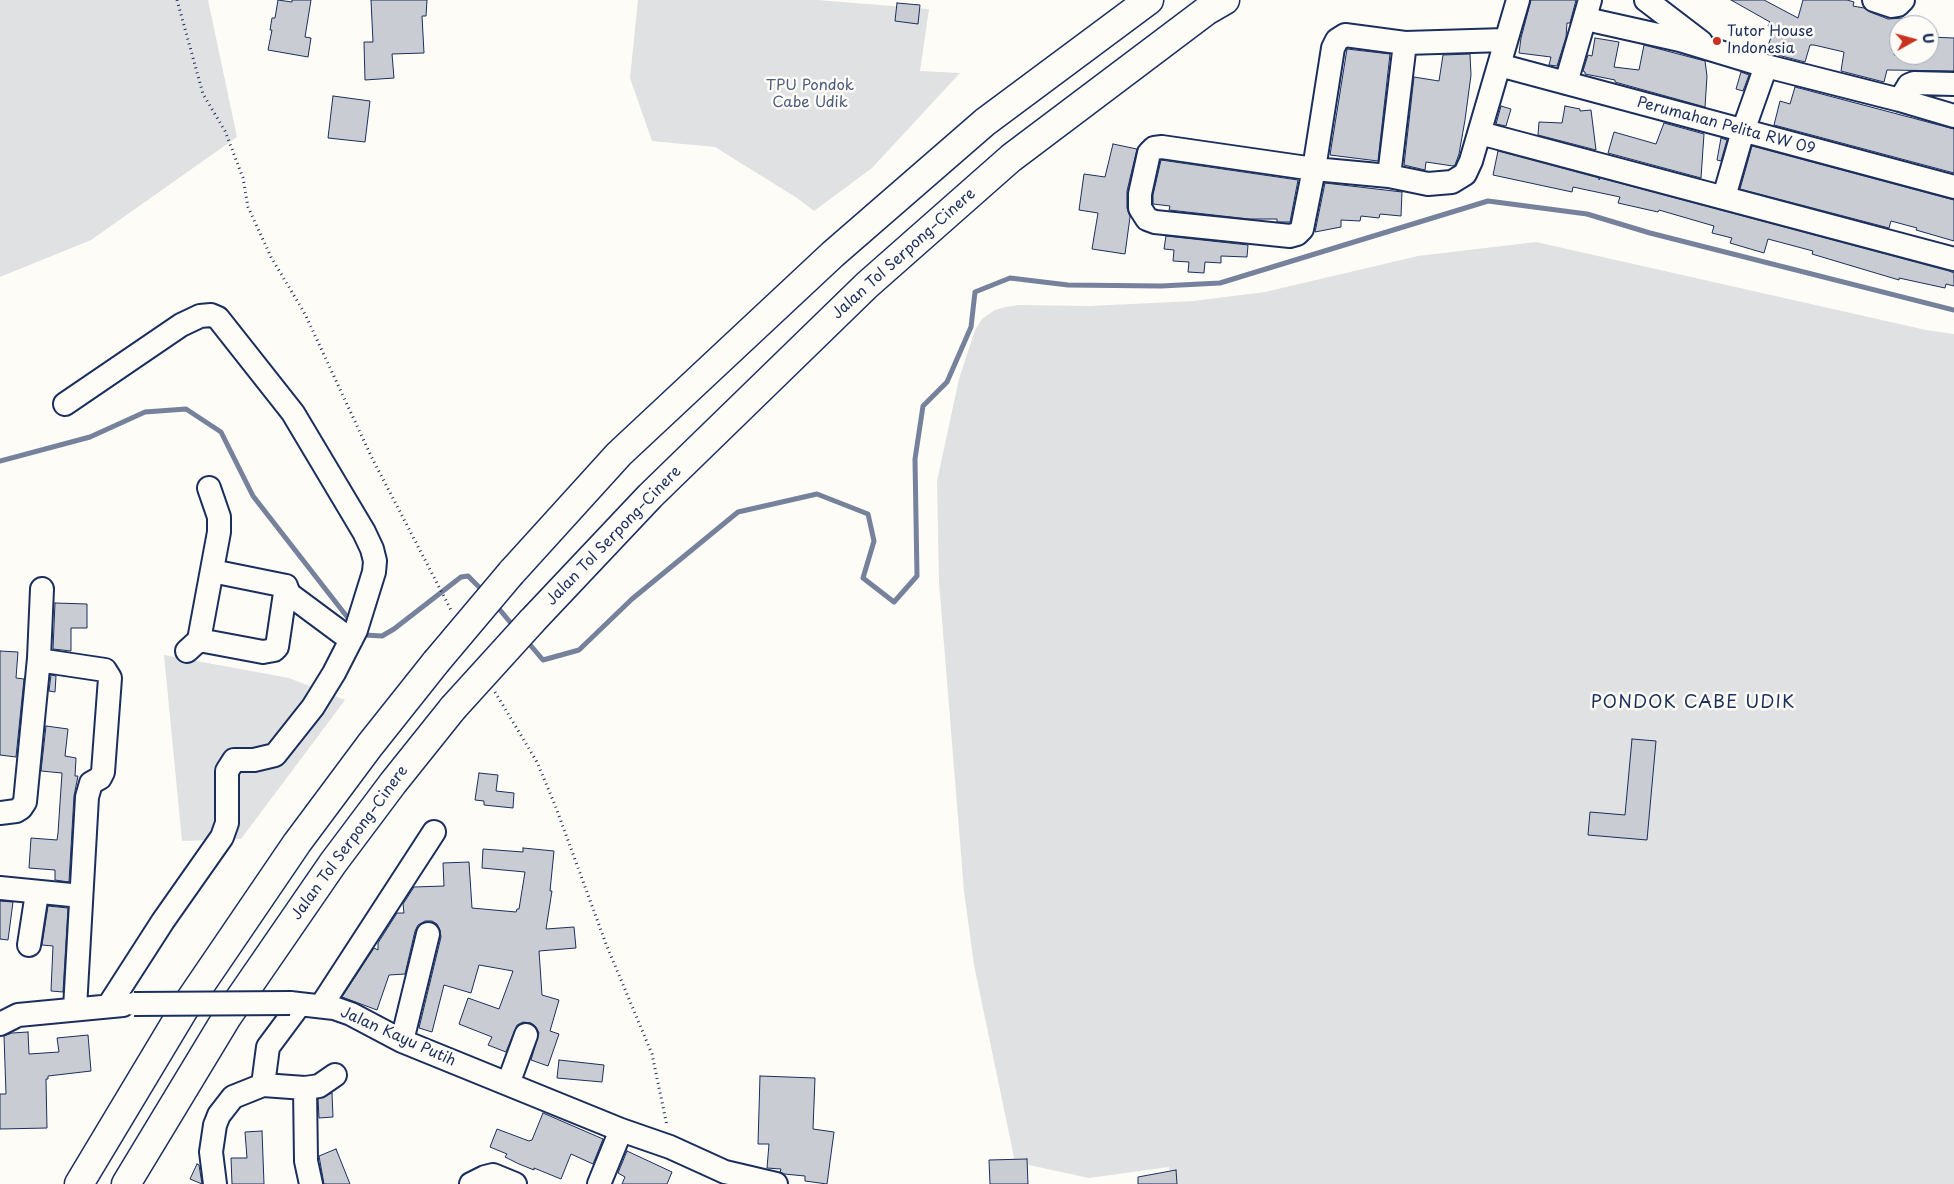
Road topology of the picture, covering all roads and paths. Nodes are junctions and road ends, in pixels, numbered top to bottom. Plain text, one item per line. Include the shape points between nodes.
1 (177, 0) edge
2 (1149, 0) edge
3 (1225, 0) edge
4 (1518, 0) edge
5 (1646, 0) edge
6 (1874, 0) edge
7 (1903, 0) edge
8 (1588, 10) edge
9 (1505, 40) junction
10 (1404, 43) junction
11 (1711, 50) junction
12 (1499, 65) junction
13 (1766, 66) junction
14 (1566, 83) junction
15 (1954, 84) edge
16 (1900, 100) junction
17 (1954, 116) edge
18 (1743, 131) junction
19 (1480, 132) junction
20 (1314, 169) junction
21 (1389, 176) junction
22 (1954, 187) edge
23 (1724, 197) junction
24 (1954, 259) edge
25 (65, 404) dead end
26 (209, 488) dead end
27 (212, 571) junction
28 (286, 586) junction
29 (42, 589) dead end
30 (453, 614) dead end
31 (351, 640) junction
32 (45, 661) dead end
33 (495, 692) dead end
34 (0, 812) edge
35 (434, 832) dead end
36 (0, 888) edge
37 (37, 893) junction
38 (81, 896) junction
39 (428, 934) dead end
40 (29, 945) dead end
41 (304, 1004) junction
42 (109, 1005) junction
43 (75, 1008) junction
44 (0, 1024) edge
45 (526, 1035) dead end
46 (402, 1042) junction
47 (335, 1075) dead end
48 (508, 1084) junction
49 (263, 1085) junction
50 (305, 1088) junction
51 (621, 1130) junction
52 (670, 1147) junction
53 (79, 1184) edge
54 (126, 1184) edge
55 (215, 1184) edge
56 (312, 1184) edge
57 (471, 1184) edge
58 (515, 1184) edge
59 (599, 1184) edge
60 (776, 1184) edge

1 - 30 path via 203,94 225,131 243,178 248,207 271,257 305,314 372,456
2 - 53 highway, bridge via 985,122 833,254 618,454 436,662 297,843 184,1009
3 - 54 highway, Jalan Tol Serpong–Cinere, bridge via 1011,158 867,285 650,496 532,621 452,708 328,871 227,1017
4 - 9 street
5 - 11 street
6 - 7 street via 1892,6
8 - 11 street
8 - 14 street
9 - 10 street
9 - 12 street
10 - 20 street via 1345,35 1337,40 1333,48
10 - 21 street
11 - 13 street
12 - 14 street, Perumahan Pelita RW 09
12 - 19 street
13 - 16 street
13 - 18 street
14 - 18 street, Perumahan Pelita RW 09
15 - 16 street via 1914,82
16 - 17 street
18 - 22 street, Perumahan Pelita RW 09
18 - 23 street
19 - 21 street via 1465,174 1452,182 1428,184
19 - 23 street
20 - 20 street via 1302,229 1290,236 1155,222 1147,219 1140,208 1149,153 1154,148
20 - 21 street
23 - 24 street
25 - 31 street via 181,325 200,316 218,318 293,413 372,549 374,572
26 - 27 street via 220,524
27 - 28 street
27 - 28 street via 193,645 263,652 274,650
28 - 31 street via 289,594
29 - 34 street via 25,802 16,812
31 - 42 street via 313,707 275,755 234,760 226,771 227,823 222,836 162,921
32 - 38 street via 105,670 110,678 103,772 91,783 87,797
33 - 52 path via 537,762 652,1054
35 - 41 street
36 - 37 street
37 - 38 street
37 - 40 street
38 - 43 street
39 - 46 street
41 - 42 street, Jalan Kayu Putih, bridge
41 - 46 street, Jalan Kayu Putih via 351,1014
41 - 49 street via 268,1047
42 - 43 street, Jalan Kayu Putih
43 - 44 street, Jalan Kayu Putih via 18,1015
45 - 48 street
46 - 48 street, Jalan Kayu Putih
47 - 50 street via 319,1086
48 - 51 street, Jalan Kayu Putih
49 - 50 street
49 - 55 street via 233,1097 219,1115 212,1144
50 - 56 street via 306,1161
51 - 52 street, Jalan Kayu Putih
51 - 59 street
52 - 60 street, Jalan Kayu Putih via 725,1172
57 - 58 street via 493,1175

